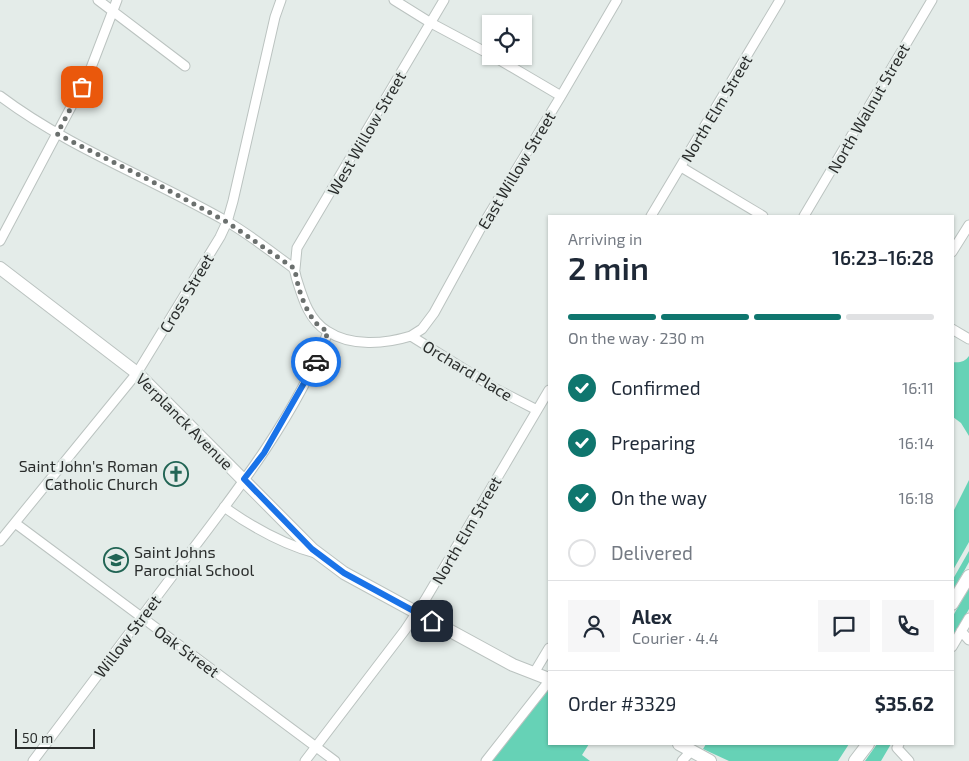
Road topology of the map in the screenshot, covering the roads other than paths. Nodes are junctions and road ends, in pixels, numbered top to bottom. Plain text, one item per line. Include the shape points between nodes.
1 (98, 0) edge
2 (117, 0) edge
3 (281, 0) edge
4 (394, 0) edge
5 (444, 0) edge
6 (617, 0) edge
7 (780, 0) edge
8 (932, 0) edge
9 (113, 12) junction
10 (431, 22) junction
11 (482, 50) edge
12 (508, 65) edge
13 (185, 66) dead end
14 (0, 96) edge
15 (561, 96) junction
16 (57, 134) junction
17 (681, 167) junction
18 (652, 215) edge
19 (762, 215) edge
20 (805, 215) edge
21 (227, 222) junction
22 (969, 224) edge
23 (0, 241) edge
24 (954, 249) edge
25 (0, 268) edge
26 (295, 269) junction
27 (954, 330) edge
28 (328, 332) junction
29 (411, 336) junction
30 (969, 339) edge
31 (137, 373) junction
32 (548, 392) edge
33 (537, 410) junction
34 (244, 479) junction
35 (224, 507) junction
36 (15, 523) junction
37 (0, 541) edge
38 (320, 555) junction
39 (969, 576) edge
40 (954, 601) edge
41 (416, 613) junction
42 (142, 617) junction
43 (969, 618) edge
44 (961, 631) junction
45 (969, 640) edge
46 (954, 643) edge
47 (548, 650) edge
48 (534, 673) junction
49 (548, 680) edge
50 (548, 681) edge
51 (681, 745) edge
52 (867, 745) edge
53 (316, 746) junction
54 (898, 746) edge
55 (691, 751) junction
56 (33, 761) edge
57 (305, 761) edge
58 (335, 761) edge
59 (486, 761) edge
60 (682, 761) edge
61 (710, 761) edge
62 (856, 761) edge
63 (909, 761) edge

1 - 9 street
2 - 9 street
3 - 21 street, Cross Street
4 - 10 street
5 - 10 street, West Willow Street
6 - 15 street, East Willow Street
7 - 17 street, North Elm Street
8 - 20 street, North Walnut Street
9 - 13 street
9 - 16 street via 89,73
10 - 11 street
10 - 26 street, West Willow Street via 297,248
12 - 15 street
14 - 16 street
15 - 29 street, East Willow Street via 479,231 434,313 422,329
16 - 21 street
16 - 23 street
17 - 18 street, North Elm Street
17 - 19 street
21 - 26 street
21 - 31 street, Cross Street
22 - 24 street
25 - 31 street, Verplanck Avenue
26 - 28 street, Orchard Place via 308,310 316,324
27 - 30 street
28 - 29 street, Orchard Place via 374,343 393,342
28 - 34 street, Willow Street via 302,388 264,453
29 - 33 street, Orchard Place via 496,389
31 - 34 street, Verplanck Avenue
31 - 36 street, Cross Street
32 - 33 street, North Elm Street
33 - 41 street, North Elm Street
34 - 35 street, Willow Street
34 - 38 street, Verplanck Avenue
35 - 38 street via 250,525
35 - 42 street, Willow Street
36 - 37 street, Cross Street
36 - 42 street, Oak Street
38 - 41 street, Verplanck Avenue via 344,573
39 - 40 street
41 - 48 street, Verplanck Avenue via 512,665
41 - 53 street, North Elm Street
42 - 53 street, Oak Street
42 - 56 street, Willow Street
43 - 44 street
44 - 45 street
44 - 46 street
47 - 48 street
48 - 49 street, Verplanck Avenue
50 - 59 street
51 - 55 street
52 - 62 street
53 - 57 street, North Elm Street
53 - 58 street, Oak Street
54 - 63 street
55 - 60 street
55 - 61 street

